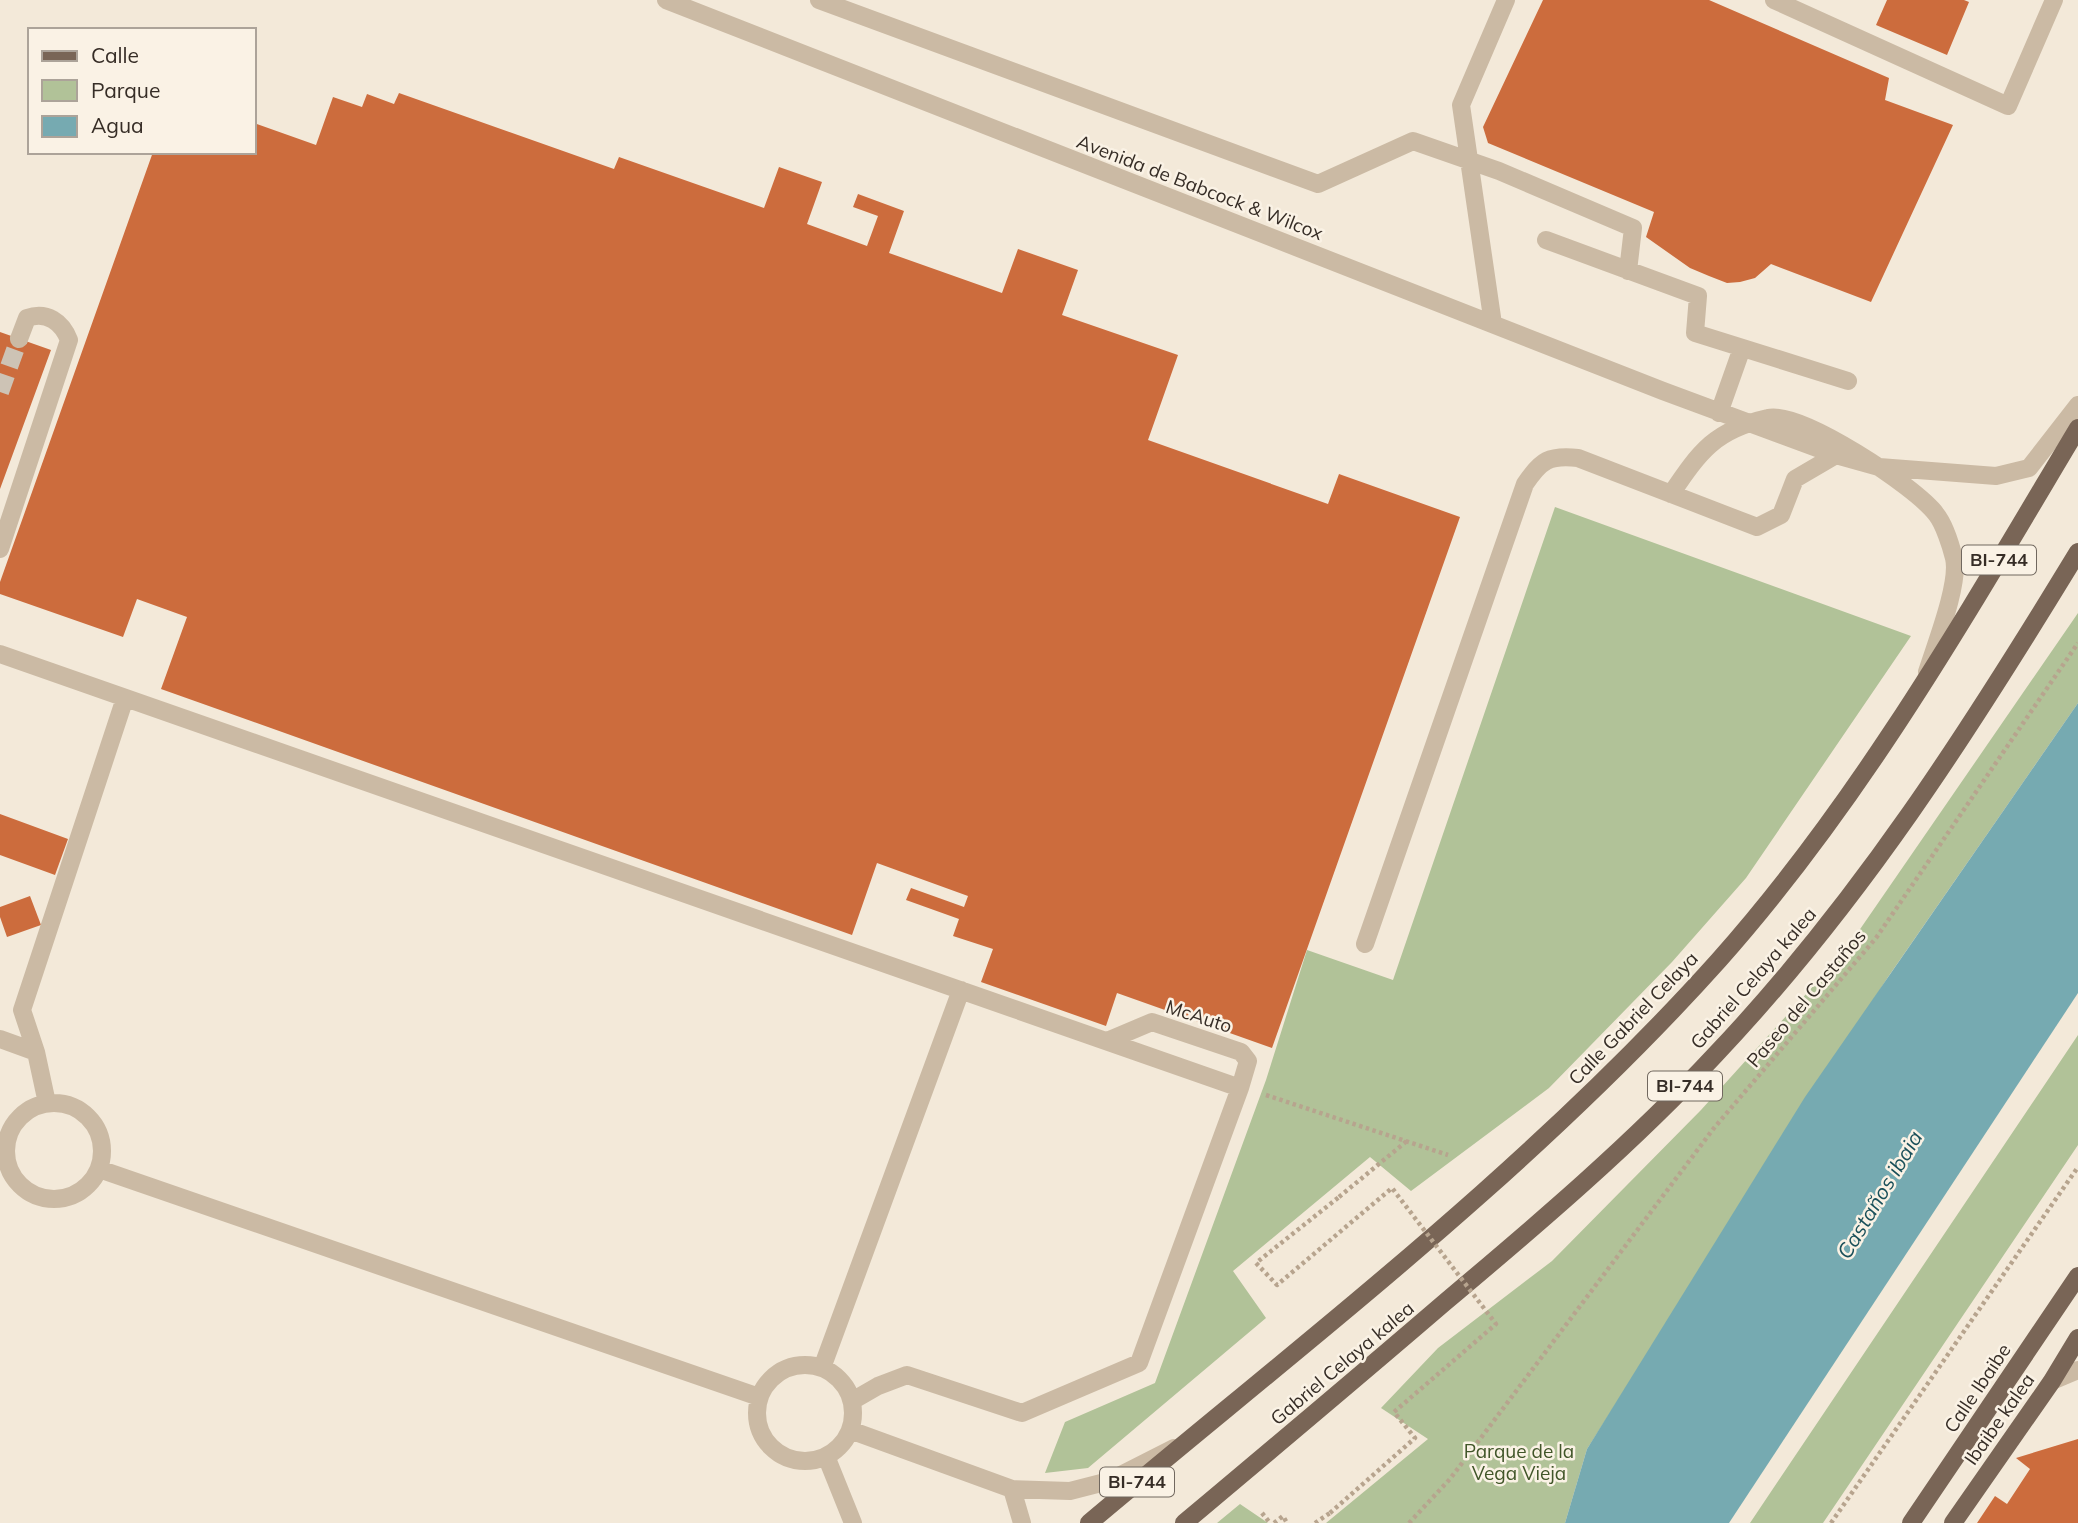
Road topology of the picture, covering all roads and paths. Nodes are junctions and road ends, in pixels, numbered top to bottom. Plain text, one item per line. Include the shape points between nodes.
1 (666, 0) edge
2 (819, 0) edge
3 (1506, 0) edge
4 (1774, 0) edge
5 (2054, 0) edge
6 (1467, 159) junction
7 (1546, 240) dead end
8 (1628, 271) junction
9 (1493, 324) junction
10 (19, 339) tunnel mouth
11 (1742, 348) junction
12 (1848, 381) dead end
13 (2078, 405) edge
14 (1719, 413) junction
15 (1751, 424) junction
16 (2078, 428) edge
17 (1836, 455) junction
18 (1880, 467) junction
19 (1671, 494) junction
20 (0, 549) edge
21 (2078, 552) edge
22 (2078, 643) edge
23 (0, 654) edge
24 (1920, 691) junction
25 (125, 698) junction
26 (1365, 944) dead end
27 (961, 990) junction
28 (0, 1039) edge
29 (1107, 1041) junction
30 (36, 1052) junction
31 (1248, 1090) junction
32 (47, 1103) junction
33 (4, 1133) edge
34 (1408, 1140) junction
35 (1448, 1155) dead end
36 (2078, 1167) edge
37 (99, 1169) junction
38 (5, 1175) edge
39 (2078, 1276) edge
40 (2078, 1338) edge
41 (822, 1368) junction
42 (2078, 1370) edge
43 (2052, 1381) junction
44 (758, 1397) junction
45 (852, 1401) junction
46 (850, 1430) junction
47 (1186, 1441) junction
48 (826, 1456) junction
49 (1013, 1489) junction
50 (1262, 1513) dead end
51 (853, 1523) edge
52 (1022, 1523) edge
53 (1089, 1523) edge
54 (1184, 1523) edge
55 (1272, 1523) edge
56 (1287, 1523) edge
57 (1315, 1523) edge
58 (1409, 1523) edge
59 (1831, 1523) edge
60 (1911, 1523) edge
61 (1953, 1523) edge

1 - 9 street, Avenida de Babcock & Wilcox
2 - 6 street via 1318,184 1413,141
3 - 6 street via 1461,105
4 - 5 street via 2008,106
6 - 8 street via 1633,228
6 - 9 street
7 - 8 street
8 - 11 street via 1698,296 1695,333
9 - 14 street, Avenida de Babcock & Wilcox
10 - 20 street via 27,317 38,314 52,318 69,340
11 - 12 street
11 - 14 street
13 - 18 street via 2029,468 1996,476
14 - 15 street, Avenida de Babcock & Wilcox
15 - 17 street, Avenida de Babcock & Wilcox
15 - 18 street via 1771,416 1826,433
15 - 19 street via 1709,444
16 - 24 main road, Calle Gabriel Celaya / BI-744
17 - 18 street, Avenida de Babcock & Wilcox
17 - 19 street via 1795,479 1781,515 1758,527
18 - 24 street via 1937,514 1955,561 1946,615
19 - 26 street via 1578,458 1559,456 1538,464 1525,484
21 - 54 main road, Gabriel Celaya kalea / BI-744 via 1917,808 1793,967 1716,1055 1517,1242
22 - 58 path, Paseo del Castaños via 1876,938 1714,1128 1450,1479
23 - 25 street
24 - 47 main road, Calle Gabriel Celaya / BI-744 via 1849,798 1776,891 1646,1038 1528,1153
25 - 27 street
25 - 30 street via 22,1010
27 - 29 street
27 - 41 street
28 - 30 street
29 - 31 street
29 - 31 street, McAuto via 1152,1022 1241,1052 1248,1061
30 - 32 street
31 - 34 path
31 - 45 street via 1139,1363 1022,1413 907,1375
32 - 33 street via 18,1117
32 - 37 street via 69,1105 93,1122 103,1153
33 - 38 street
34 - 35 path
34 - 57 path, bridge via 1256,1264 1277,1285 1392,1188 1496,1324 1394,1412 1415,1438
36 - 59 path
37 - 38 street via 90,1184 60,1199 31,1194
37 - 44 street
39 - 60 main road, Calle Ibaibe
40 - 43 main road, Ibaibe kalea
41 - 44 street via 790,1366 767,1382
41 - 45 street via 845,1386
42 - 43 street
43 - 61 main road, Ibaibe kalea
44 - 48 street via 758,1426 766,1443 795,1461
45 - 46 street
46 - 48 street via 842,1445
46 - 49 street
47 - 49 street via 1109,1481 1070,1490
47 - 53 main road, Calle Gabriel Celaya / BI-744
48 - 51 street
49 - 52 street
50 - 55 path
55 - 56 path via 1283,1516

